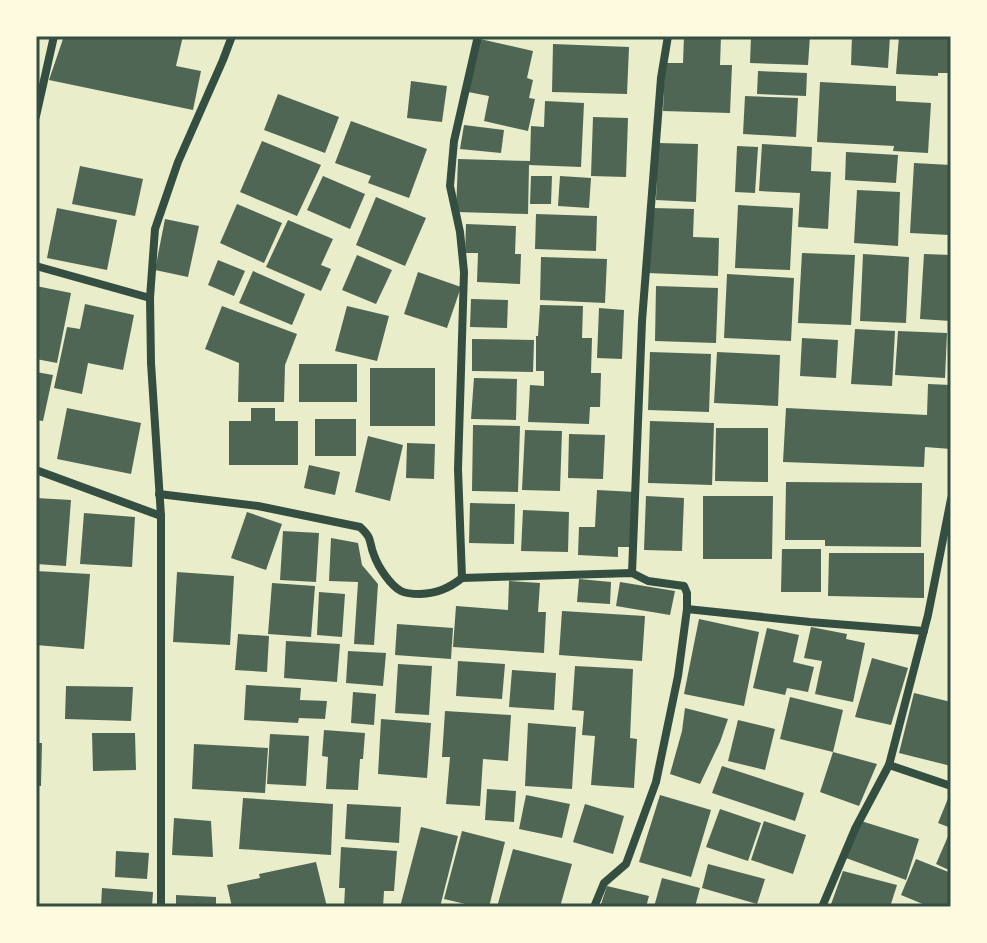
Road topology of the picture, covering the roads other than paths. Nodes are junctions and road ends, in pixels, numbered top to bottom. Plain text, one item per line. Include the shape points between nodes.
1 (54, 36) edge
2 (232, 36) edge
3 (478, 36) edge
4 (668, 36) edge
5 (38, 93) edge
6 (36, 116) edge
7 (36, 266) edge
8 (150, 298) junction
9 (36, 470) edge
10 (159, 494) junction
11 (951, 499) edge
12 (161, 516) junction
13 (632, 573) junction
14 (462, 578) junction
15 (687, 609) junction
16 (924, 631) junction
17 (889, 765) junction
18 (951, 786) edge
19 (161, 907) edge
20 (594, 907) edge
21 (822, 907) edge

1 - 5 street
2 - 8 street via 155,229
3 - 14 street via 454,141 450,186 464,272 458,469
4 - 13 street via 642,321
5 - 6 street
7 - 8 street
8 - 10 street
9 - 12 street
10 - 12 street
10 - 14 street via 258,506 360,527 370,536 380,567 398,590 411,594 450,588
11 - 16 street
12 - 19 street
13 - 14 street
13 - 15 street via 684,586
15 - 16 street
15 - 20 street via 656,782 626,864 604,883
16 - 17 street
17 - 18 street
17 - 21 street

